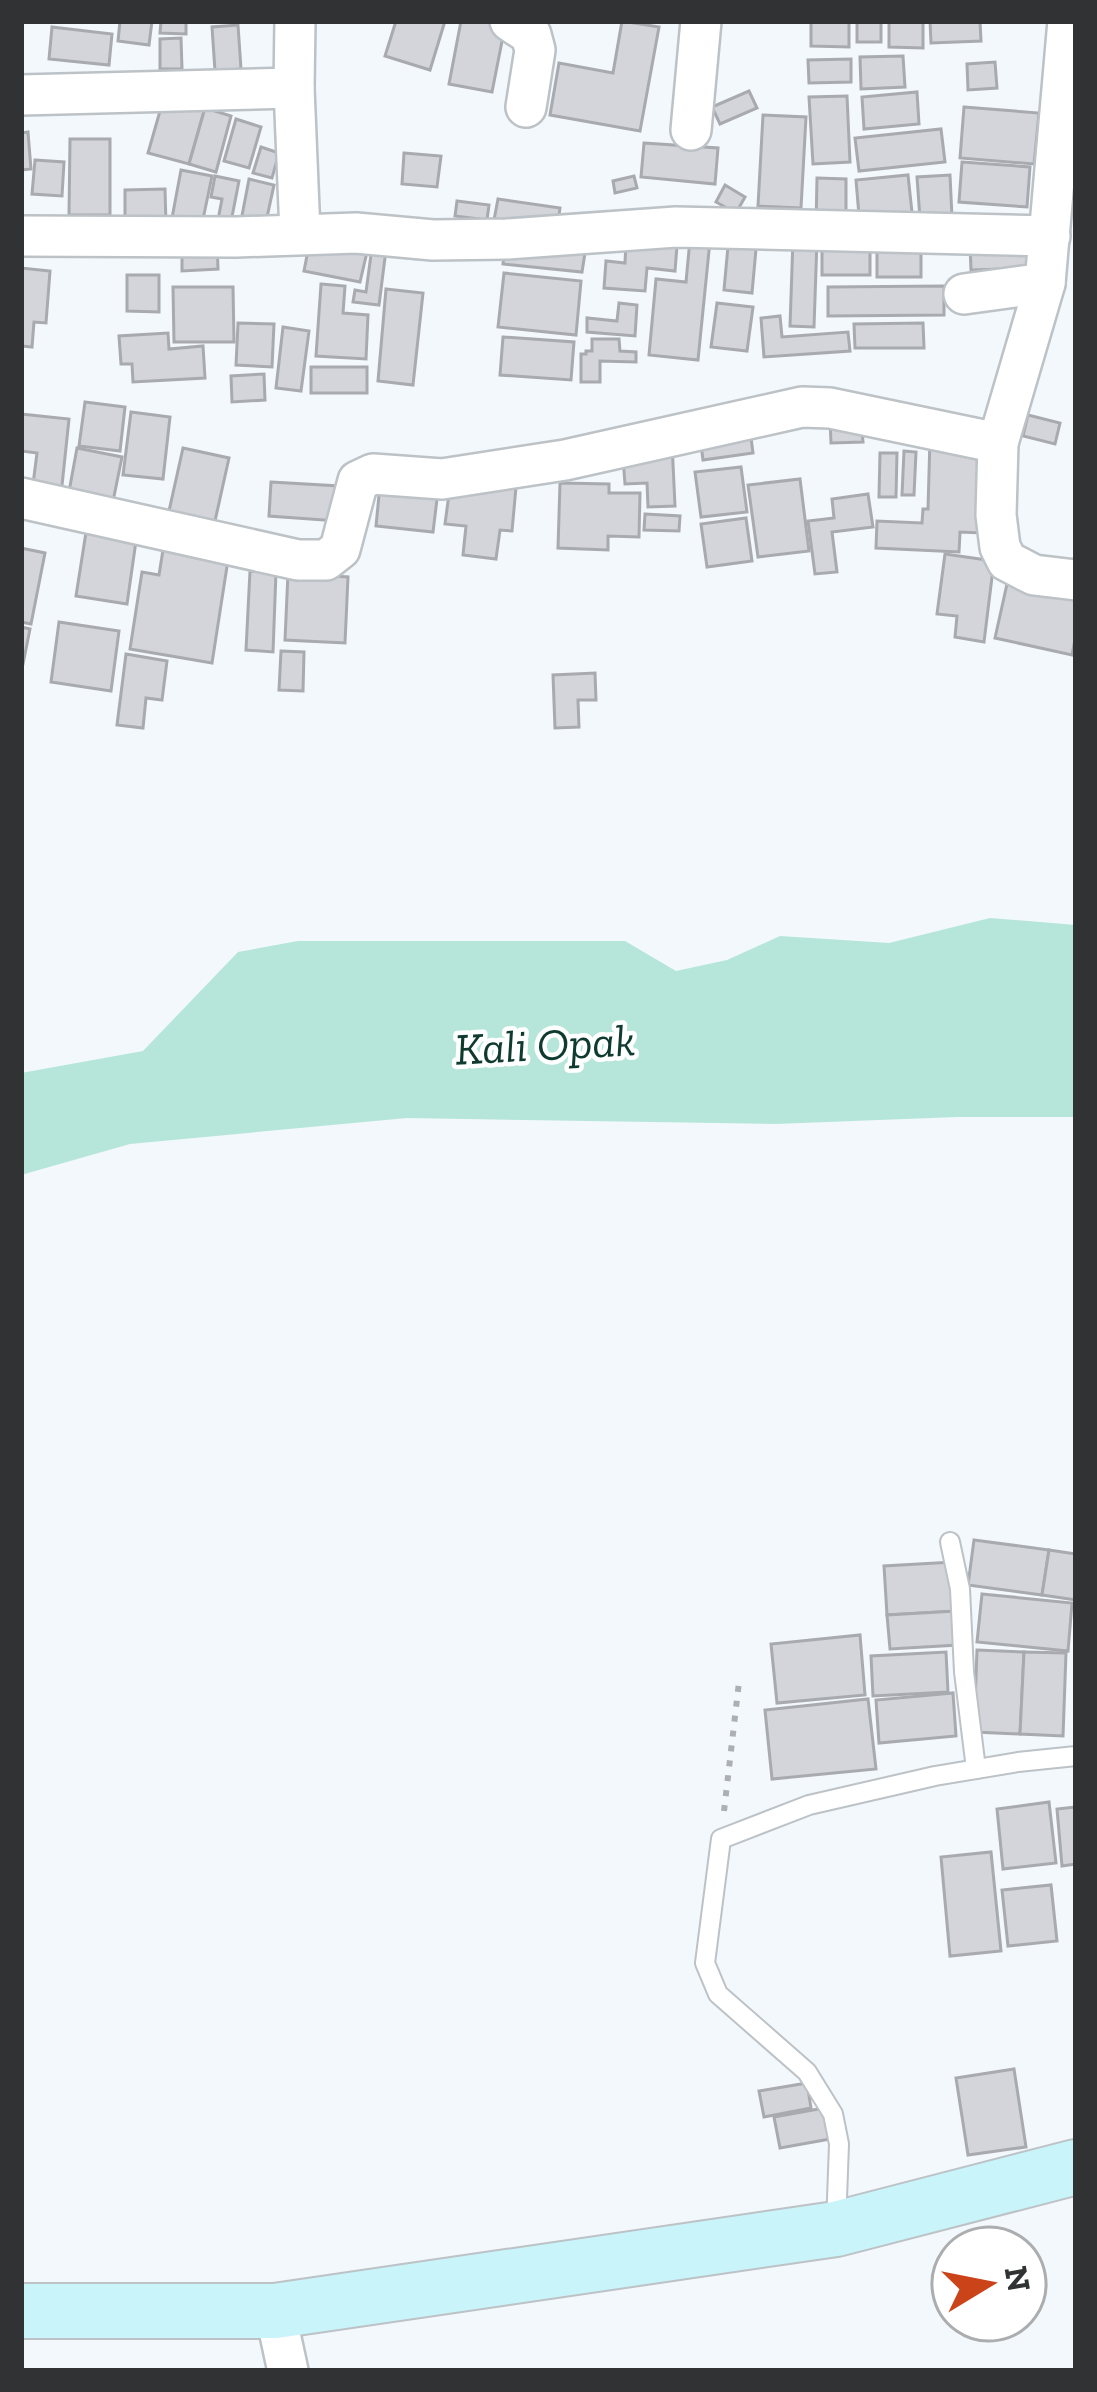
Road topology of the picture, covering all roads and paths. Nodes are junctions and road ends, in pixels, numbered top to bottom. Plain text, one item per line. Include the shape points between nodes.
1 (296, 21) edge
2 (510, 21) edge
3 (700, 21) edge
4 (1068, 21) edge
5 (294, 88) junction
6 (21, 94) edge
7 (1069, 102) edge
8 (526, 107) dead end
9 (691, 130) dead end
10 (300, 233) junction
11 (21, 236) edge
12 (1050, 236) junction
13 (1045, 283) junction
14 (964, 294) dead end
15 (998, 443) junction
16 (21, 498) edge
17 (1076, 580) edge
18 (950, 1542) dead end
19 (739, 1682) dead end
20 (1076, 1756) edge
21 (976, 1769) junction
22 (721, 1838) junction
23 (1076, 2167) edge
24 (836, 2229) junction
25 (275, 2311) junction
26 (21, 2312) edge
27 (288, 2371) edge

1 - 5 street
2 - 8 street via 531,35 535,50
3 - 9 street
4 - 7 street
5 - 6 street
5 - 10 street
7 - 12 street
10 - 11 street
10 - 12 street via 507,239 676,227
12 - 13 street
13 - 14 street
13 - 15 street
15 - 16 street via 802,407 565,460 442,479 373,474 358,481 344,540 326,560
15 - 17 street via 996,515 1007,561 1034,575
18 - 21 lane
19 - 22 path
20 - 21 lane
21 - 22 lane via 809,1805
22 - 24 lane via 705,1963 718,1994 807,2072 833,2114
23 - 24 street
24 - 25 street
25 - 26 street
25 - 27 street

